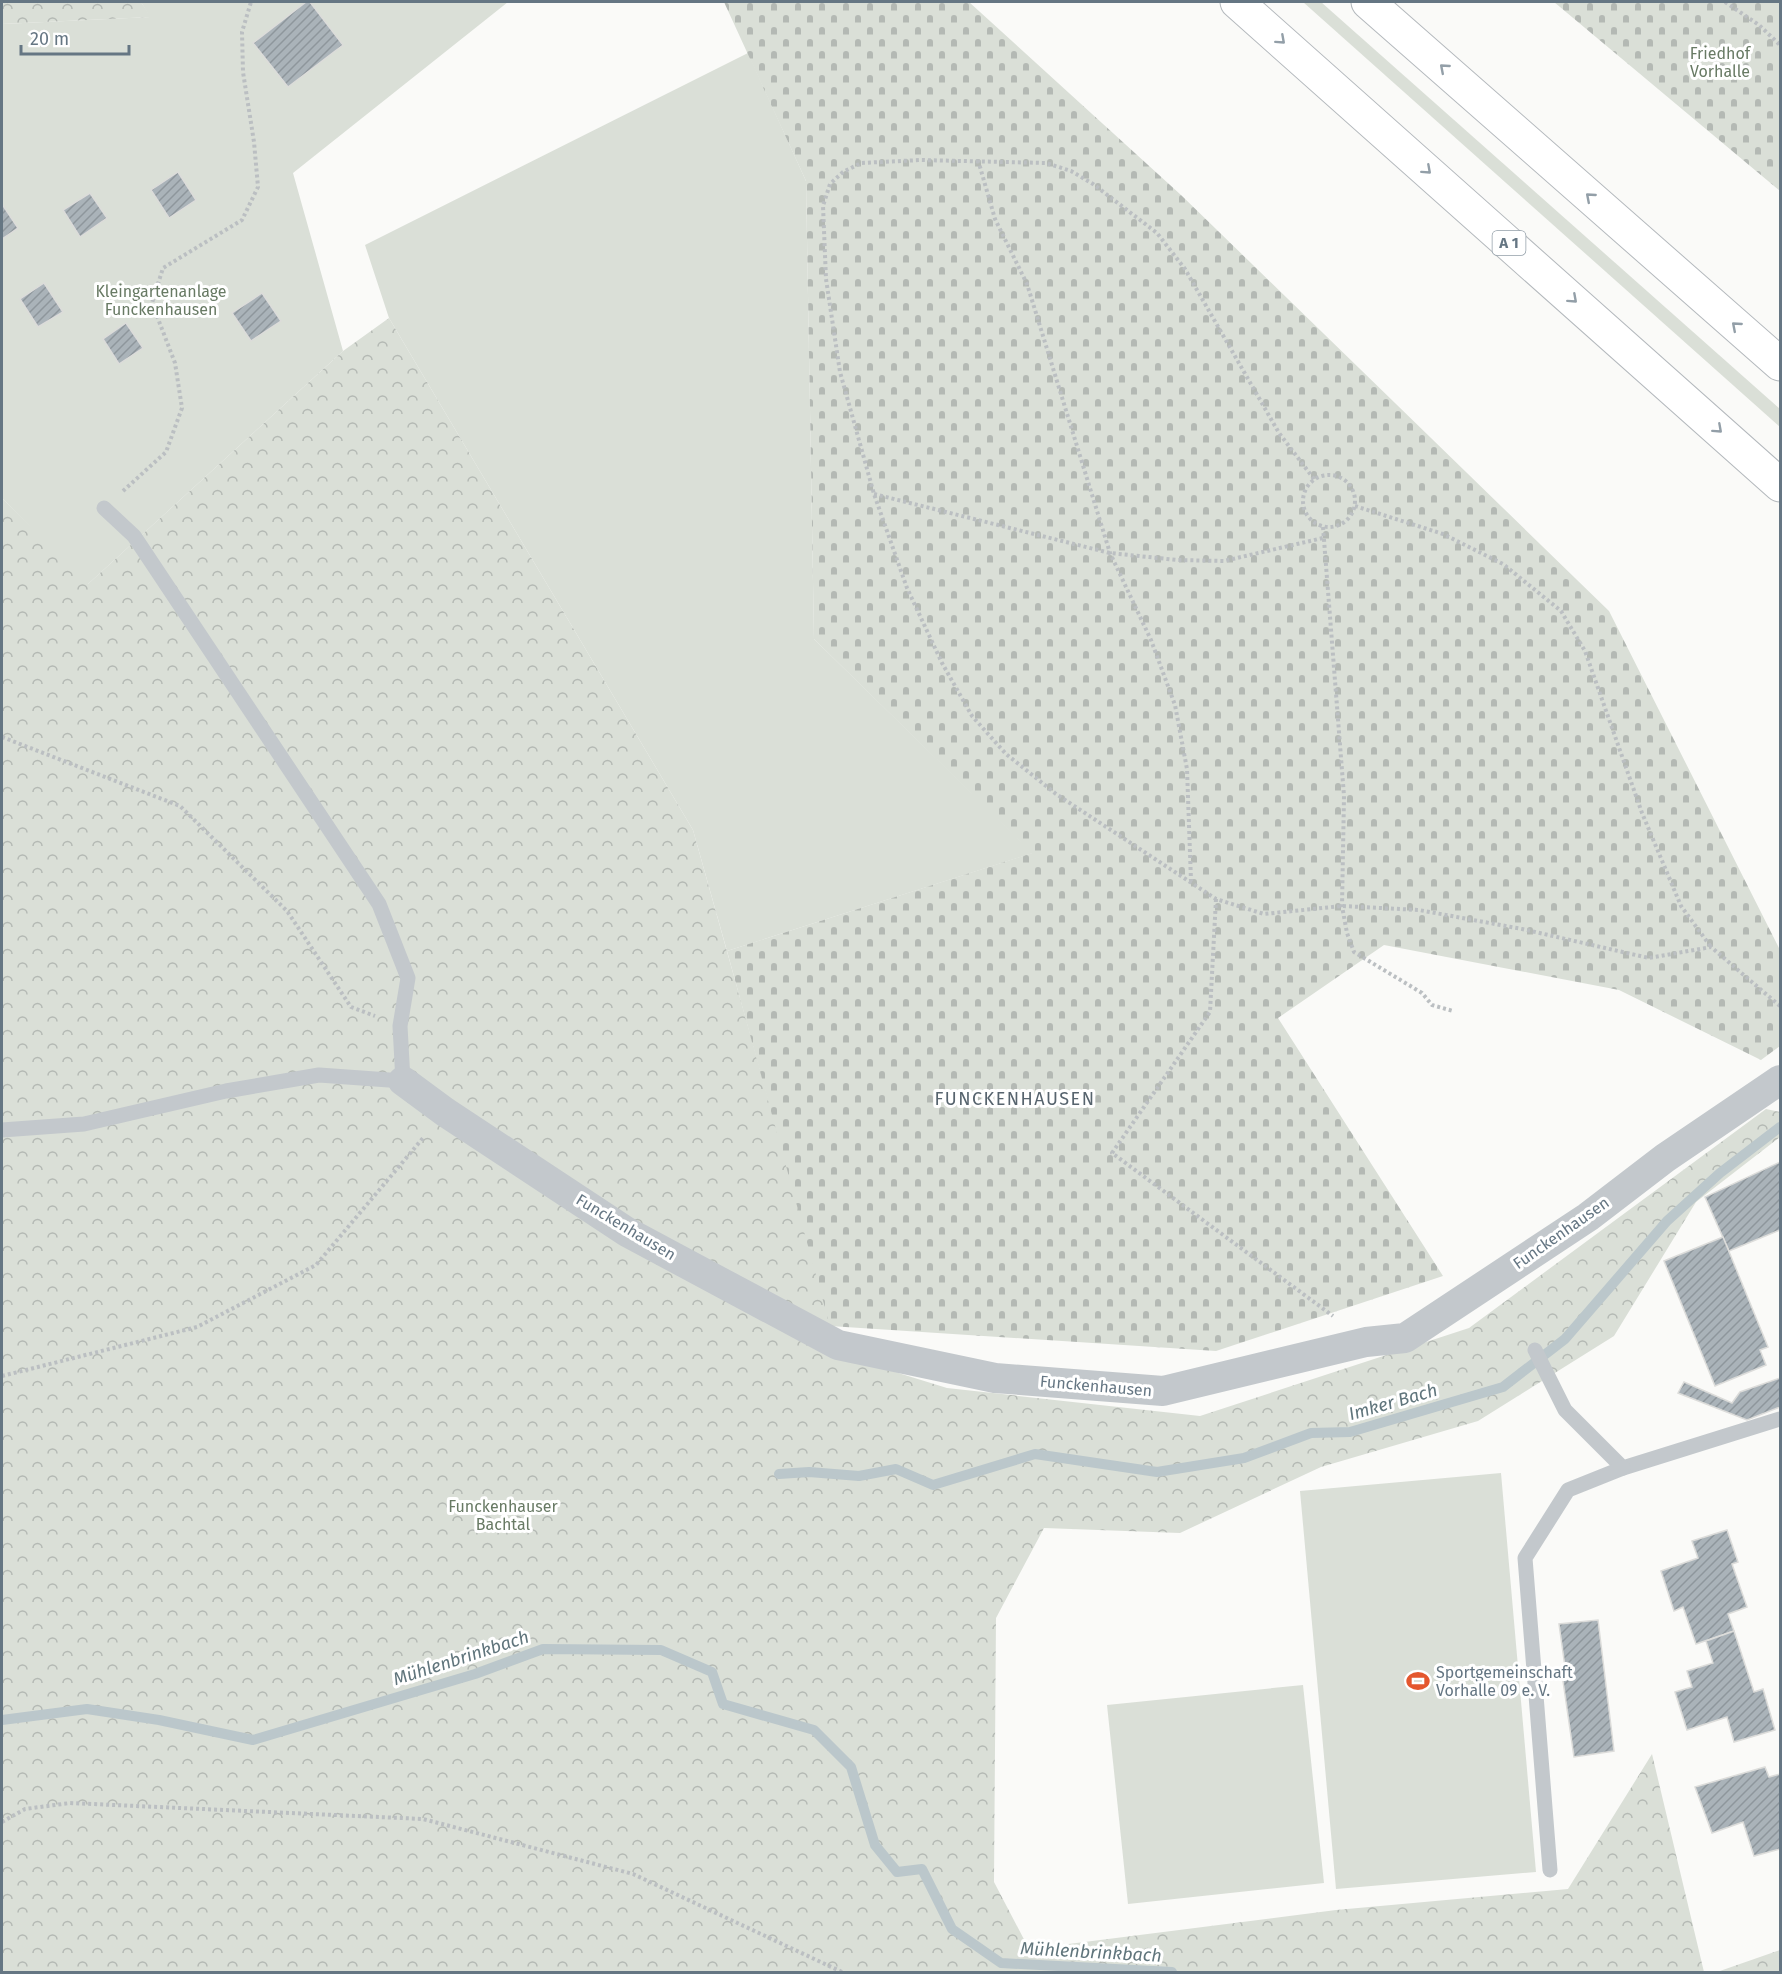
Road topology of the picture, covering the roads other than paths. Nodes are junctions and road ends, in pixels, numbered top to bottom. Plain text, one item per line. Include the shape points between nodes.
1 (1237, 2) edge
2 (1368, 2) edge
3 (1780, 364) edge
4 (1780, 485) edge
5 (104, 508) road end
6 (1780, 1080) edge
7 (403, 1081) junction
8 (2, 1130) edge
9 (1535, 1350) dead end
10 (1780, 1419) edge
11 (1623, 1468) junction
12 (1550, 1870) dead end

1 -> 4 highway, A 1
3 -> 2 highway
5 - 7 lane via 134,536 379,903 408,978 400,1026
6 - 7 street, Funckenhausen via 1665,1158 1588,1217 1405,1338 1366,1342 1163,1391 995,1378 838,1345 627,1232
7 - 8 lane via 319,1075 226,1091 84,1124
9 - 11 lane via 1565,1410
10 - 11 lane
11 - 12 lane via 1568,1490 1525,1558

